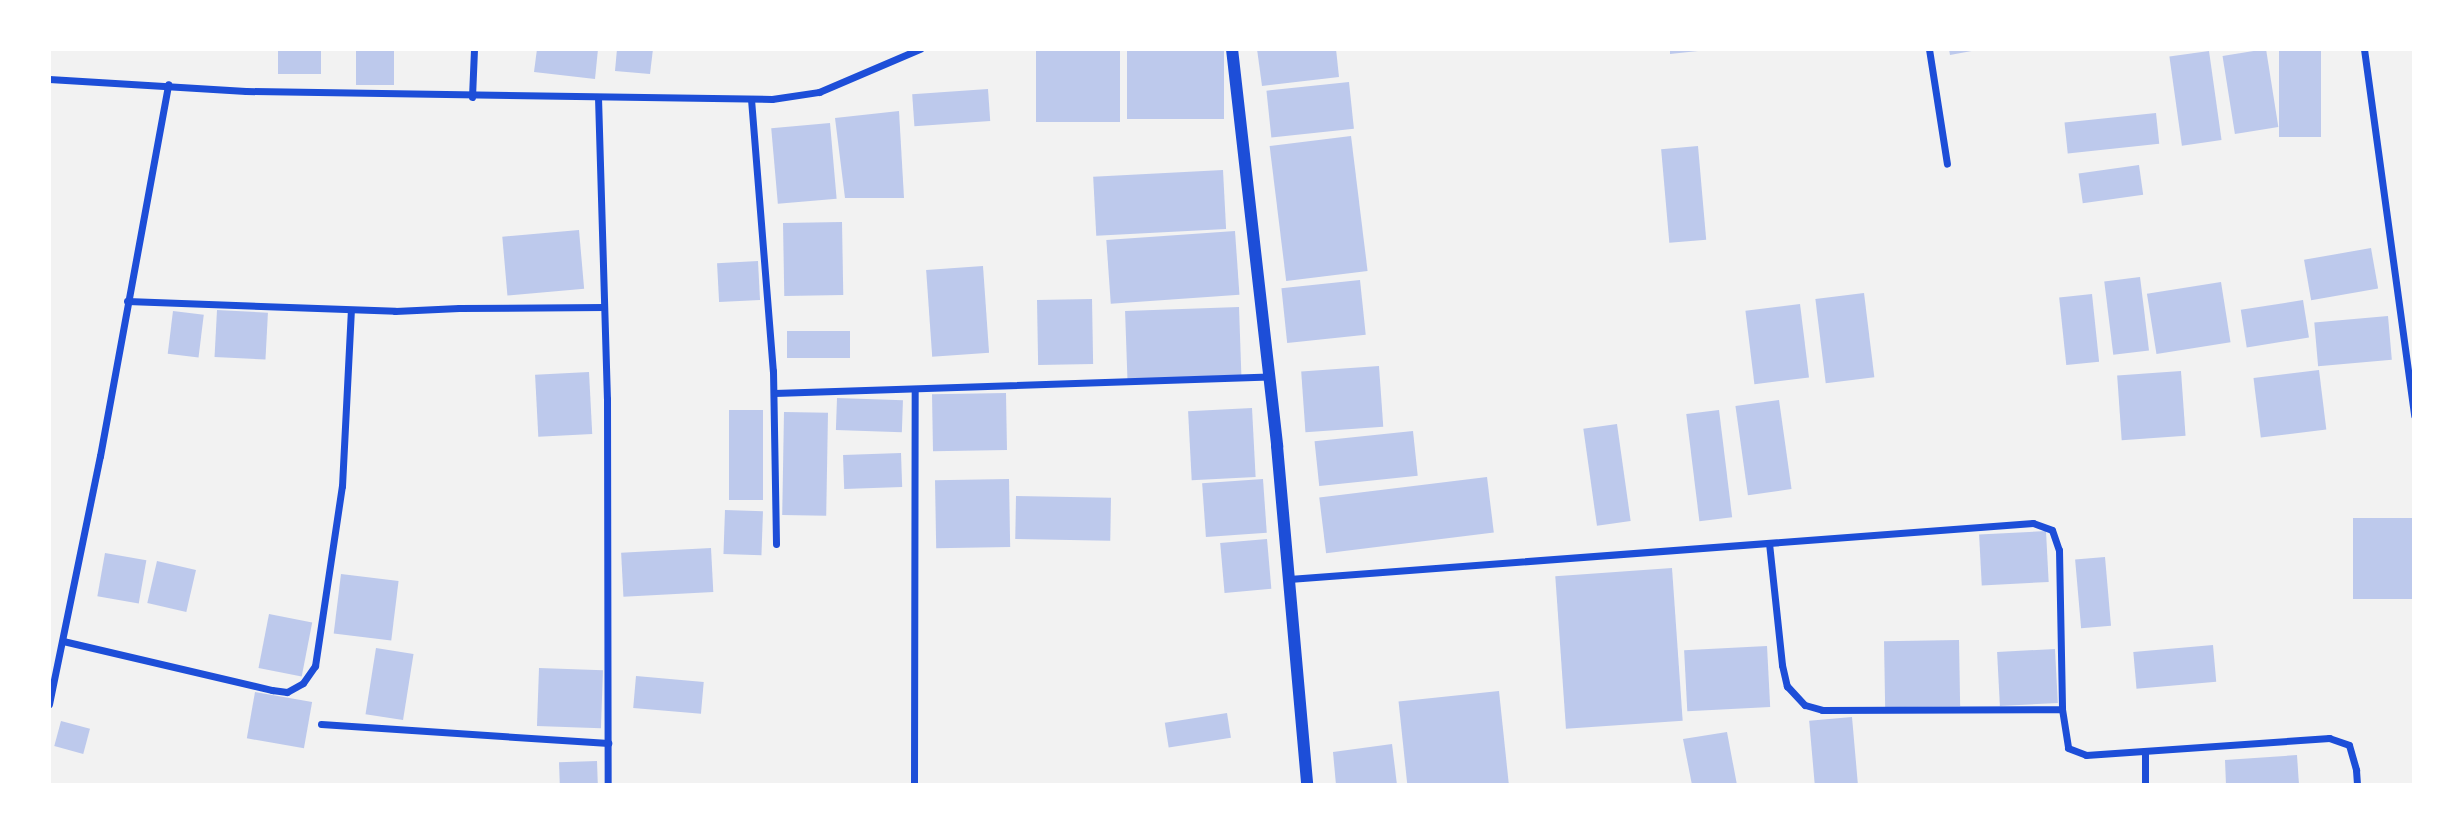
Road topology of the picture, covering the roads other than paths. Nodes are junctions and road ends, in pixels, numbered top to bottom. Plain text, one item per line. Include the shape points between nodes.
1 (474, 49) edge
2 (920, 49) edge
3 (1231, 49) edge
4 (1929, 49) edge
5 (2364, 49) edge
6 (49, 79) edge
7 (168, 84) junction
8 (472, 97) junction
9 (598, 97) junction
10 (751, 99) junction
11 (1947, 164) dead end
12 (127, 301) junction
13 (604, 307) junction
14 (351, 310) junction
15 (1269, 377) junction
16 (915, 388) junction
17 (774, 393) junction
18 (2414, 416) edge
19 (1769, 543) junction
20 (776, 544) dead end
21 (1289, 579) junction
22 (64, 640) junction
23 (49, 704) edge
24 (2062, 709) junction
25 (321, 724) dead end
26 (608, 743) junction
27 (2145, 751) junction
28 (608, 785) edge
29 (914, 785) edge
30 (1307, 785) edge
31 (2145, 785) edge
32 (2357, 785) edge

1 - 8 street
2 - 10 street via 819,92
3 - 15 street
4 - 11 street
5 - 18 street
6 - 7 street
7 - 8 street via 246,91
7 - 12 street
8 - 9 street
9 - 10 street
9 - 13 street
10 - 17 street
12 - 14 street
12 - 22 street
13 - 14 street
13 - 26 street
14 - 22 street via 342,486 315,666 303,683 287,692 272,690
15 - 16 street
15 - 21 street
16 - 17 street
16 - 29 street
17 - 20 street
19 - 21 street
19 - 24 street via 1782,665 1787,686 1805,705 1822,710
19 - 24 street via 2033,523 2052,530 2059,551
21 - 30 street
22 - 23 street
24 - 27 street via 2068,748 2086,755
25 - 26 street
26 - 28 street
27 - 31 street
27 - 32 street via 2329,738 2348,745

